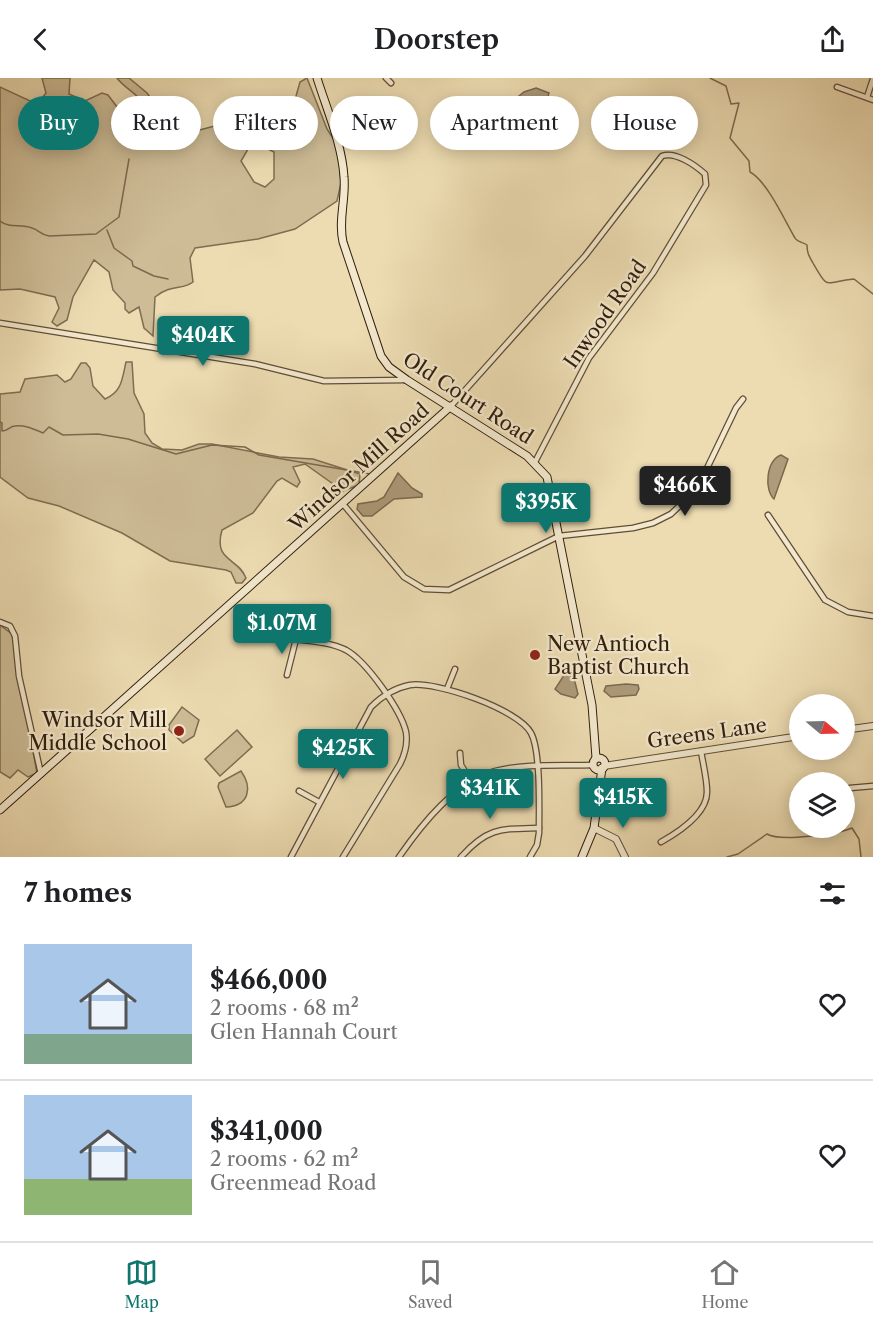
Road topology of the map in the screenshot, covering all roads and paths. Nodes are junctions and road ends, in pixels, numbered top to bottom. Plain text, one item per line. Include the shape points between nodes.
1 (317, 78) edge
2 (386, 78) edge
3 (873, 79) edge
4 (391, 83) dead end
5 (837, 87) dead end
6 (867, 97) junction
7 (873, 100) edge
8 (706, 185) joint
9 (0, 323) edge
10 (407, 380) junction
11 (743, 399) dead end
12 (451, 406) junction
13 (535, 462) junction
14 (343, 504) junction
15 (768, 515) dead end
16 (559, 536) junction
17 (873, 616) edge
18 (0, 622) edge
19 (286, 638) dead end
20 (296, 639) junction
21 (454, 669) dead end
22 (287, 675) dead end
23 (447, 689) junction
24 (385, 694) junction
25 (873, 726) edge
26 (855, 728) edge
27 (789, 738) edge
28 (701, 751) junction
29 (460, 753) dead end
30 (600, 764) junction
31 (536, 767) junction
32 (41, 774) junction
33 (471, 781) junction
34 (873, 786) edge
35 (855, 788) edge
36 (299, 792) dead end
37 (319, 802) junction
38 (0, 810) edge
39 (539, 828) junction
40 (594, 828) junction
41 (661, 842) dead end
42 (291, 857) edge
43 (343, 857) edge
44 (399, 857) edge
45 (461, 857) edge
46 (530, 857) edge
47 (582, 857) edge
48 (625, 857) edge

1 - 10 main road, Old Court Road via 343,164 340,224 345,253 378,351 389,367
2 - 4 street
3 - 6 street
5 - 6 street
6 - 7 street
8 - 12 street, Windsor Mill Road via 705,174 696,167 673,155 662,156 585,256
8 - 13 street, Inwood Road via 653,273 589,358
9 - 10 street via 255,364 324,381
10 - 12 main road, Old Court Road
11 - 16 street via 697,489 671,514 638,527
12 - 13 main road, Old Court Road
12 - 14 main road, Windsor Mill Road
13 - 16 main road, Old Court Road via 549,483
14 - 16 street via 404,577 432,590 456,587
14 - 32 main road, Windsor Mill Road
15 - 17 street via 825,600 848,612
16 - 30 main road, Old Court Road
18 - 32 street via 14,632 19,676
19 - 20 street
20 - 22 street
20 - 24 street via 346,650 363,663
21 - 23 street
23 - 24 street via 418,684
23 - 31 street via 521,721 534,741
24 - 37 street via 366,713
24 - 43 street via 404,725 406,750
25 - 26 street
27 - 28 street, Greens Lane
28 - 30 street, Greens Lane
28 - 41 street via 706,798 678,833
29 - 33 street via 461,765
30 - 31 street, Greens Lane
30 - 40 main road, Old Court Road
31 - 33 street, Greens Lane via 506,769
31 - 39 street
32 - 38 main road, Windsor Mill Road
33 - 44 street, Greens Lane via 450,798
34 - 35 street
36 - 37 street
37 - 42 street
39 - 45 street via 489,832
39 - 46 street via 537,845
40 - 47 main road, Old Court Road
40 - 48 street via 616,840

